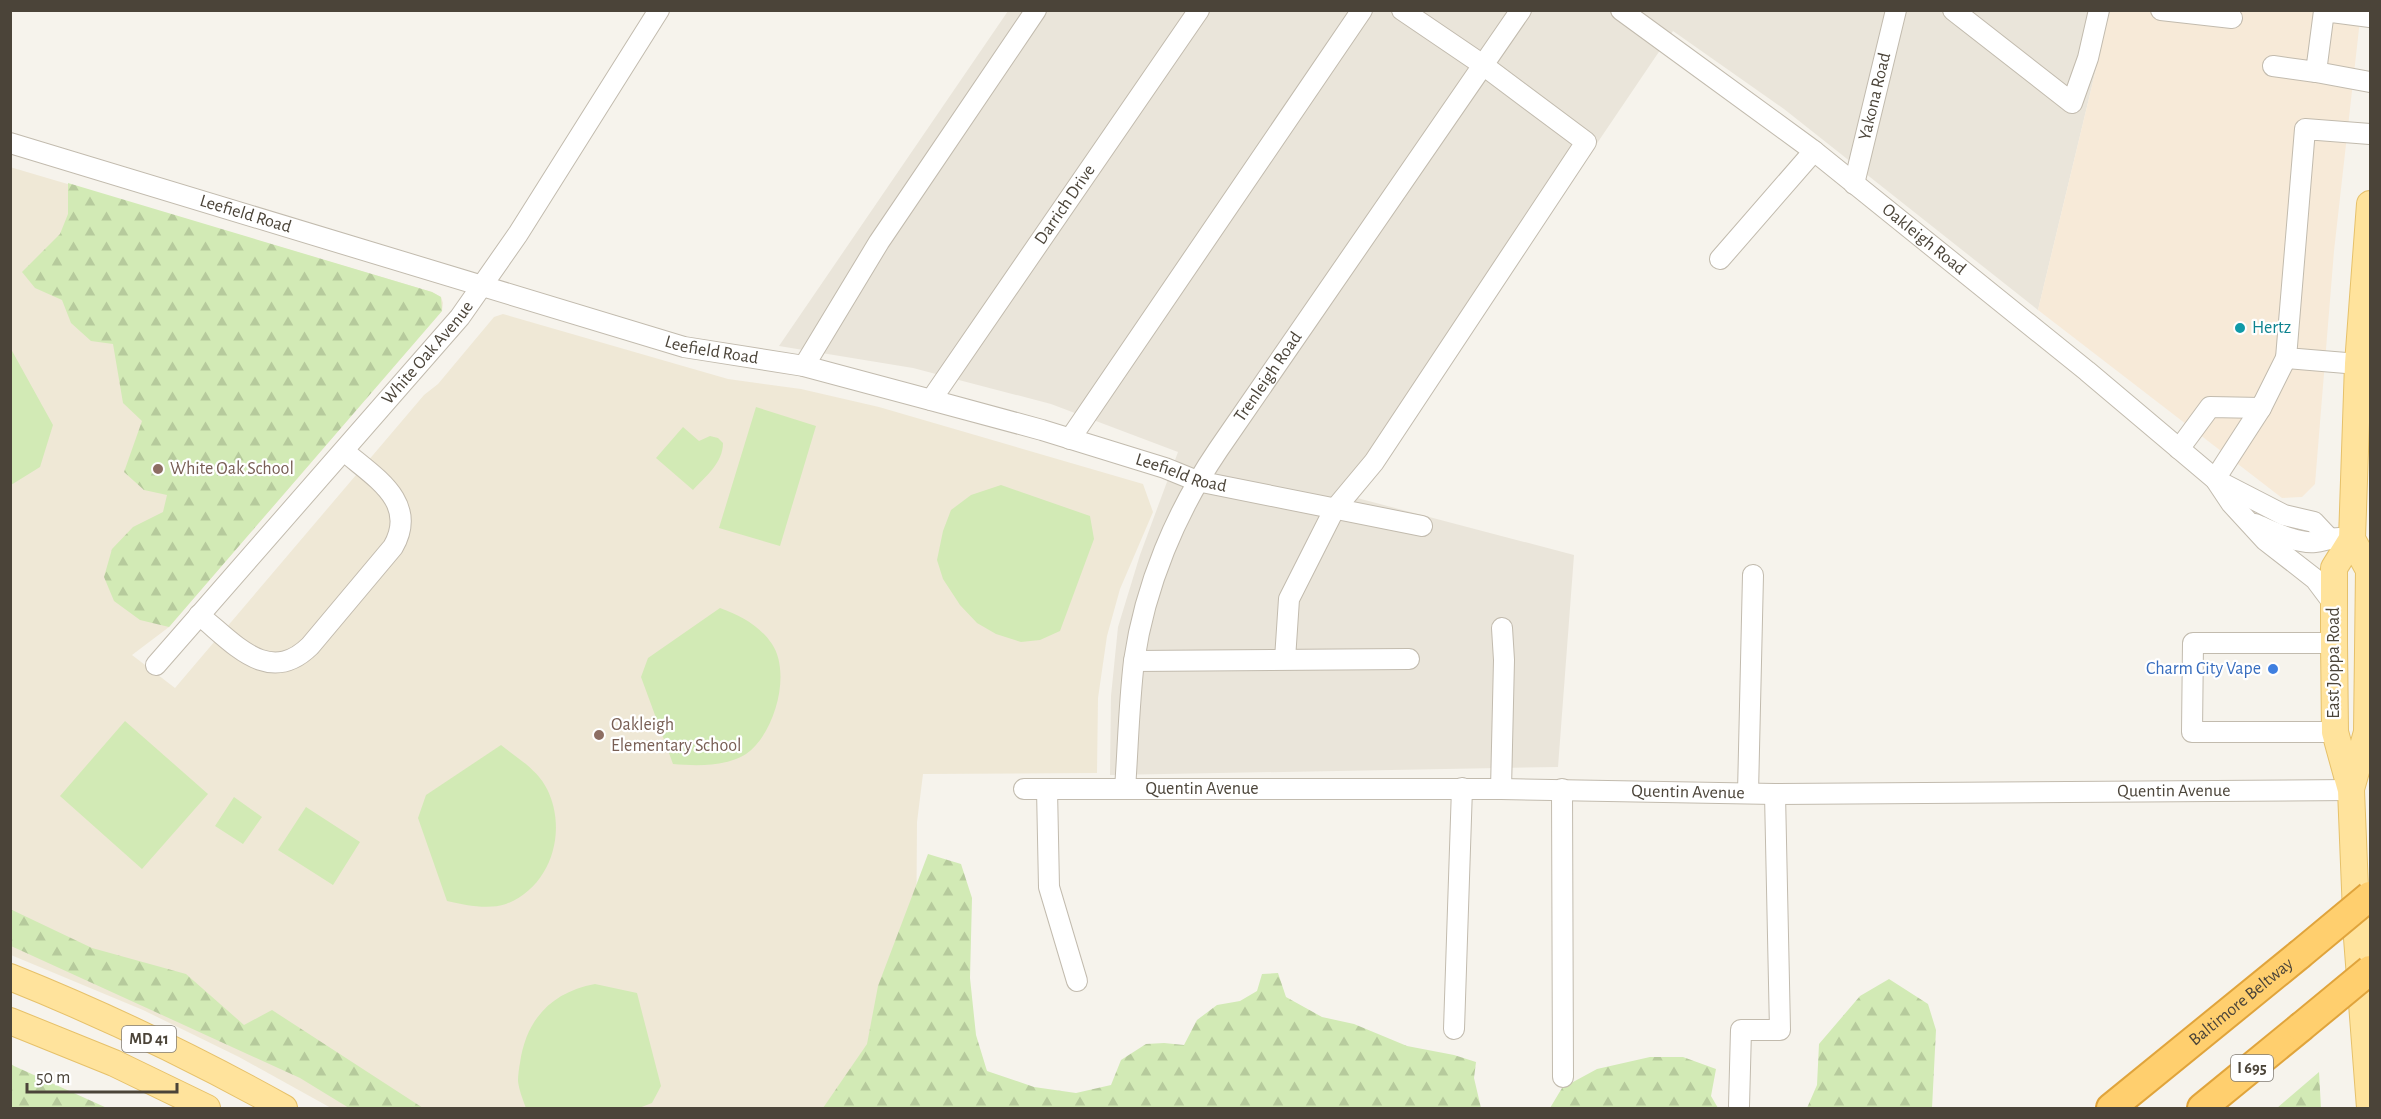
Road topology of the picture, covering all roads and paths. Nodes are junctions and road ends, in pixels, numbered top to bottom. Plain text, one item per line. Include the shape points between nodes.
1 (658, 10) edge
2 (1036, 10) edge
3 (1199, 10) edge
4 (1362, 10) edge
5 (1402, 10) edge
6 (1521, 10) edge
7 (1621, 10) edge
8 (1896, 10) edge
9 (1953, 10) edge
10 (2099, 10) edge
11 (2161, 10) edge
12 (2370, 16) edge
13 (2232, 18) dead end
14 (1483, 65) junction
15 (2273, 66) dead end
16 (2316, 72) junction
17 (2370, 82) edge
18 (2370, 134) edge
19 (10, 143) edge
20 (1814, 151) junction
21 (1854, 183) junction
22 (2370, 204) edge
23 (2368, 252) edge
24 (1720, 259) dead end
25 (483, 286) junction
26 (2365, 332) edge
27 (2286, 358) junction
28 (2358, 364) junction
29 (804, 366) junction
30 (931, 400) junction
31 (2261, 408) junction
32 (1070, 439) junction
33 (2179, 449) junction
34 (344, 451) junction
35 (2215, 479) junction
36 (1197, 481) junction
37 (1334, 510) junction
38 (2247, 520) junction
39 (1422, 526) dead end
40 (2340, 538) junction
41 (1753, 574) dead end
42 (2334, 611) junction
43 (199, 615) junction
44 (1502, 628) dead end
45 (2334, 643) junction
46 (1285, 659) junction
47 (1409, 659) dead end
48 (1134, 661) junction
49 (156, 665) dead end
50 (2335, 732) junction
51 (1024, 789) dead end
52 (1047, 789) junction
53 (1125, 789) junction
54 (1462, 789) junction
55 (1501, 789) junction
56 (1562, 789) junction
57 (2351, 790) junction
58 (1748, 793) junction
59 (1775, 794) junction
60 (2370, 896) edge
61 (2370, 970) edge
62 (10, 977) edge
63 (1077, 981) dead end
64 (10, 1021) edge
65 (1454, 1029) dead end
66 (2208, 1030) junction
67 (2368, 1061) edge
68 (1563, 1077) dead end
69 (1739, 1106) dead end
70 (207, 1108) edge
71 (284, 1108) edge
72 (2096, 1108) edge
73 (2111, 1108) edge
74 (2202, 1108) edge
75 (2370, 1108) edge

1 - 25 street, White Oak Avenue
2 - 29 street via 879,242
3 - 30 street, Darrich Drive
4 - 32 street
5 - 14 street
6 - 14 street, Trenleigh Road
7 - 20 street, Oakleigh Road
8 - 21 street, Yakona Road
9 - 10 street via 2072,104
11 - 13 street
12 - 16 street via 2324,11
14 - 36 street, Trenleigh Road
14 - 37 street via 1586,142 1374,462
15 - 16 street
16 - 17 street
18 - 27 street via 2306,129
19 - 25 street, Leefield Road
20 - 21 street, Oakleigh Road
20 - 24 street
21 - 33 street, Oakleigh Road
22 - 23 main road, East Joppa Road
23 - 26 main road, East Joppa Road
25 - 29 street, Leefield Road via 684,347
25 - 34 street, White Oak Avenue
26 - 28 main road, East Joppa Road
27 - 28 street
27 - 31 street
28 - 40 main road, East Joppa Road
29 - 30 street, Leefield Road
30 - 32 street, Leefield Road
31 - 33 street via 2210,407
31 - 35 street
32 - 36 street, Leefield Road
33 - 35 street, Oakleigh Road
34 - 43 street, White Oak Avenue
34 - 43 street via 390,491 399,505 401,534 310,646 299,657 287,661 254,659
35 - 38 street, Oakleigh Road
35 - 40 street, Oakleigh Road via 2284,515 2314,522
36 - 37 street, Leefield Road
36 - 48 street, Trenleigh Road via 1179,513 1156,573
37 - 39 street, Leefield Road
37 - 46 street via 1289,599
38 - 40 street via 2292,538 2313,542
38 - 42 street, Oakleigh Road via 2265,540 2315,579
40 - 42 main road, East Joppa Road via 2334,568
40 - 57 main road, East Joppa Road via 2369,570 2367,732
41 - 58 street
42 - 45 main road, East Joppa Road
43 - 49 street, White Oak Avenue
44 - 55 street
45 - 50 main road, East Joppa Road
45 - 50 street via 2193,643 2192,732
46 - 47 street
46 - 48 street
48 - 53 street, Trenleigh Road
50 - 57 main road, East Joppa Road
51 - 52 street, Quentin Avenue
52 - 53 street, Quentin Avenue
52 - 63 street via 1049,887
53 - 54 street, Quentin Avenue
54 - 55 street, Quentin Avenue
54 - 65 street
55 - 56 street, Quentin Avenue
56 - 58 street, Quentin Avenue
56 - 68 street
57 - 59 street, Quentin Avenue
57 - 67 main road, East Joppa Road via 2357,938
58 - 59 street, Quentin Avenue
59 - 69 street via 1780,1030 1741,1030
60 - 66 highway, Baltimore Beltway, bridge
61 - 74 highway, I 695, bridge
62 - 71 main road, MD 41 via 217,1071
64 - 70 main road, MD 41 via 114,1063
66 - 72 highway
66 - 73 highway, Baltimore Beltway
67 - 75 main road, East Joppa Road

